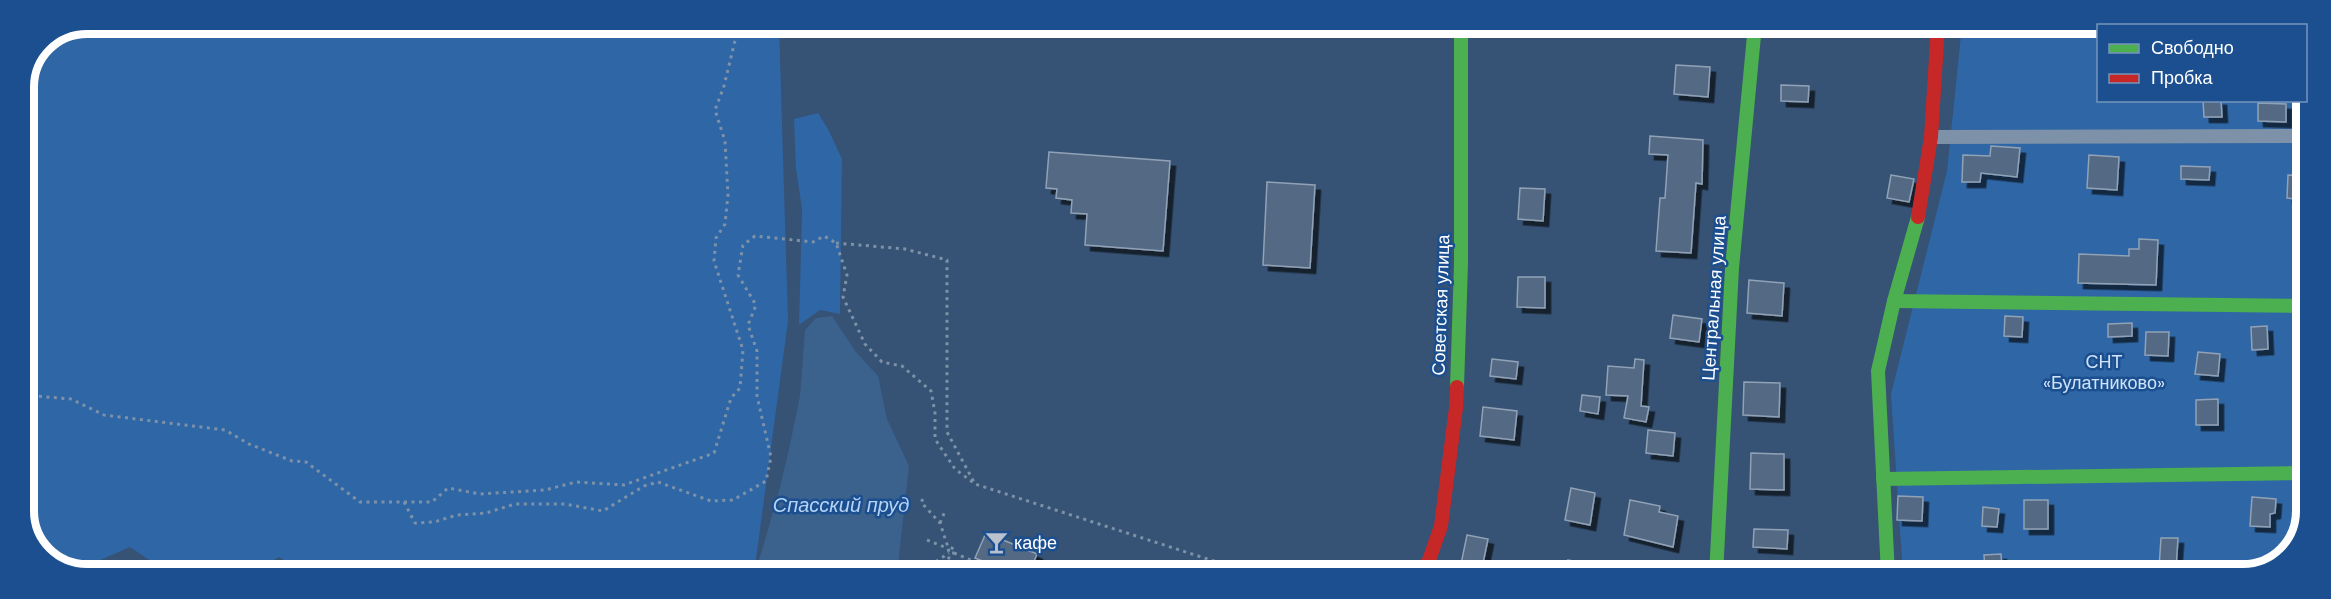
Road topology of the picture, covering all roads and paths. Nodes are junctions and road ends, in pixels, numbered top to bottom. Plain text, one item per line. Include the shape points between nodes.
1 (737, 34) edge
2 (1461, 34) edge
3 (1754, 34) edge
4 (1937, 34) edge
5 (2296, 136) edge
6 (1931, 137) junction
7 (836, 243) junction
8 (1894, 301) junction
9 (2296, 306) edge
10 (35, 396) edge
11 (2296, 473) edge
12 (1882, 479) junction
13 (975, 484) junction
14 (923, 499) dead end
15 (404, 502) junction
16 (945, 511) dead end
17 (940, 523) junction
18 (927, 540) dead end
19 (950, 551) junction
20 (931, 564) edge
21 (947, 564) edge
22 (981, 564) edge
23 (1223, 564) edge
24 (1428, 564) edge
25 (1717, 564) edge
26 (1887, 564) edge

1 - 15 path via 715,110 725,141 728,195 725,224 716,238 714,261 743,350 740,388 731,398 714,453 624,485 576,482 545,490 480,494 448,488 432,502
2 - 24 street, Советская улица via 1461,264 1456,408 1441,526
3 - 25 street, Центральная улица via 1732,268
4 - 6 street
5 - 6 street
6 - 8 street via 1914,236
7 - 13 path via 847,275 843,297 865,344 882,363 902,366 931,391 935,439 955,469
7 - 13 path via 906,249 947,260 947,432
7 - 15 path via 824,236 813,242 755,236 743,245 738,275 756,305 748,326 757,351 757,396 771,457 766,481 750,491 733,500 711,501 658,482 644,486 603,512 565,504 515,504 486,513 416,523
8 - 9 street
8 - 12 street via 1878,370
10 - 15 path via 71,399 104,415 225,430 292,461 306,462 360,502
11 - 12 street
12 - 26 street
13 - 23 path
14 - 17 path via 921,502
16 - 17 path
17 - 19 path
18 - 19 path
19 - 20 path
19 - 21 path
19 - 22 path

